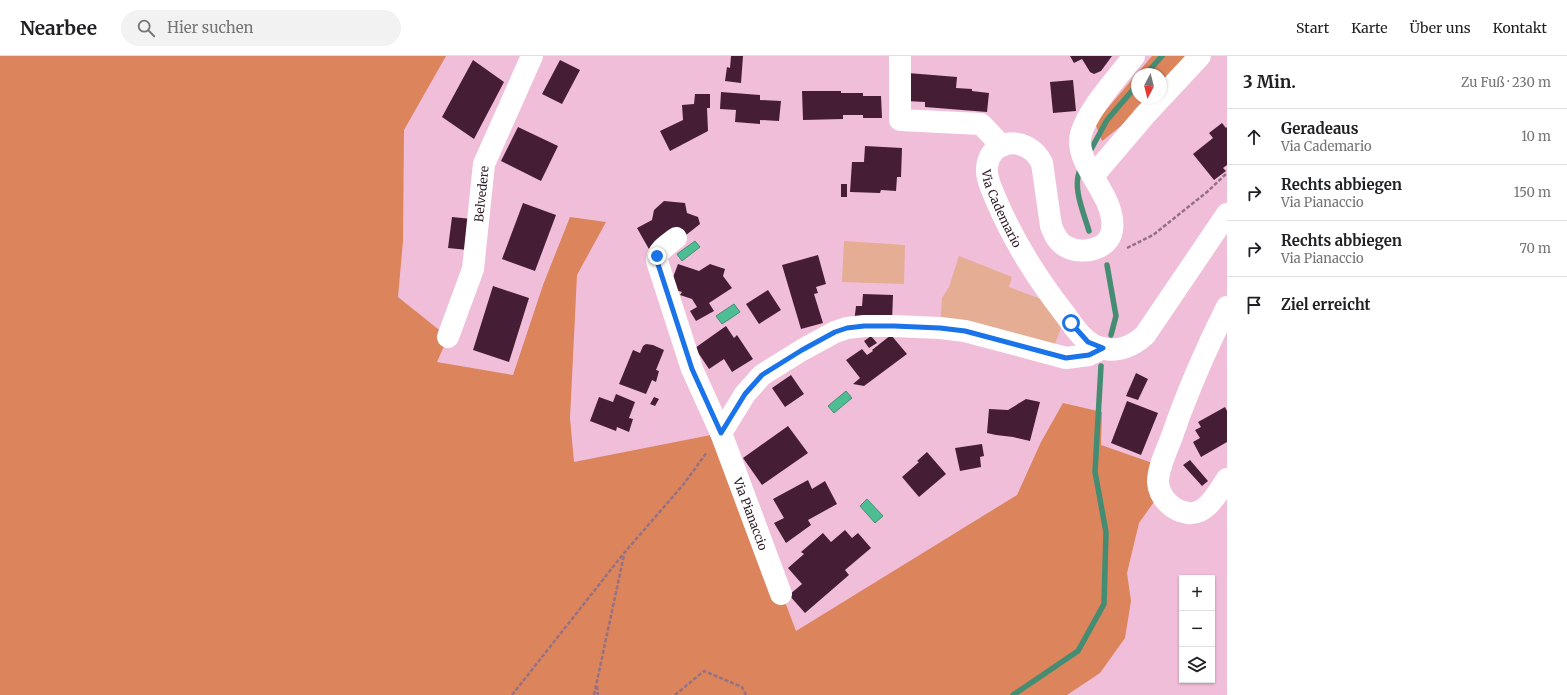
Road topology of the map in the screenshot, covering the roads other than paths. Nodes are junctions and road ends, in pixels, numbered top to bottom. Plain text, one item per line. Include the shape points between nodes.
1 (532, 56) edge
2 (900, 56) edge
3 (1134, 56) edge
4 (1200, 56) edge
5 (1002, 146) junction
6 (1089, 168) junction
7 (1227, 214) edge
8 (676, 238) dead end
9 (1227, 307) edge
10 (448, 337) dead end
11 (1103, 348) junction
12 (721, 433) junction
13 (1227, 479) edge
14 (781, 594) dead end

1 - 10 street, Belvedere via 484,164 473,270
2 - 5 street via 900,120 981,124
3 - 6 street via 1087,120 1080,149
4 - 6 street via 1145,115
5 - 6 street via 1016,143 1032,149 1038,155 1044,171 1054,235 1065,246 1075,250 1095,249 1112,233 1110,207
5 - 11 street, Via Cademario via 991,154 987,167 989,181 1009,229 1035,275 1071,323 1088,342
7 - 11 street, Via Cademario via 1145,335 1127,348
8 - 12 street, Via Pianaccio via 659,252 657,261 692,369
9 - 13 street via 1186,395 1161,466 1158,483 1170,506 1186,513 1195,513 1208,505
11 - 12 street via 1089,355 1066,358 965,331 894,326 847,328 802,350 762,375 745,394
12 - 14 street, Via Pianaccio

